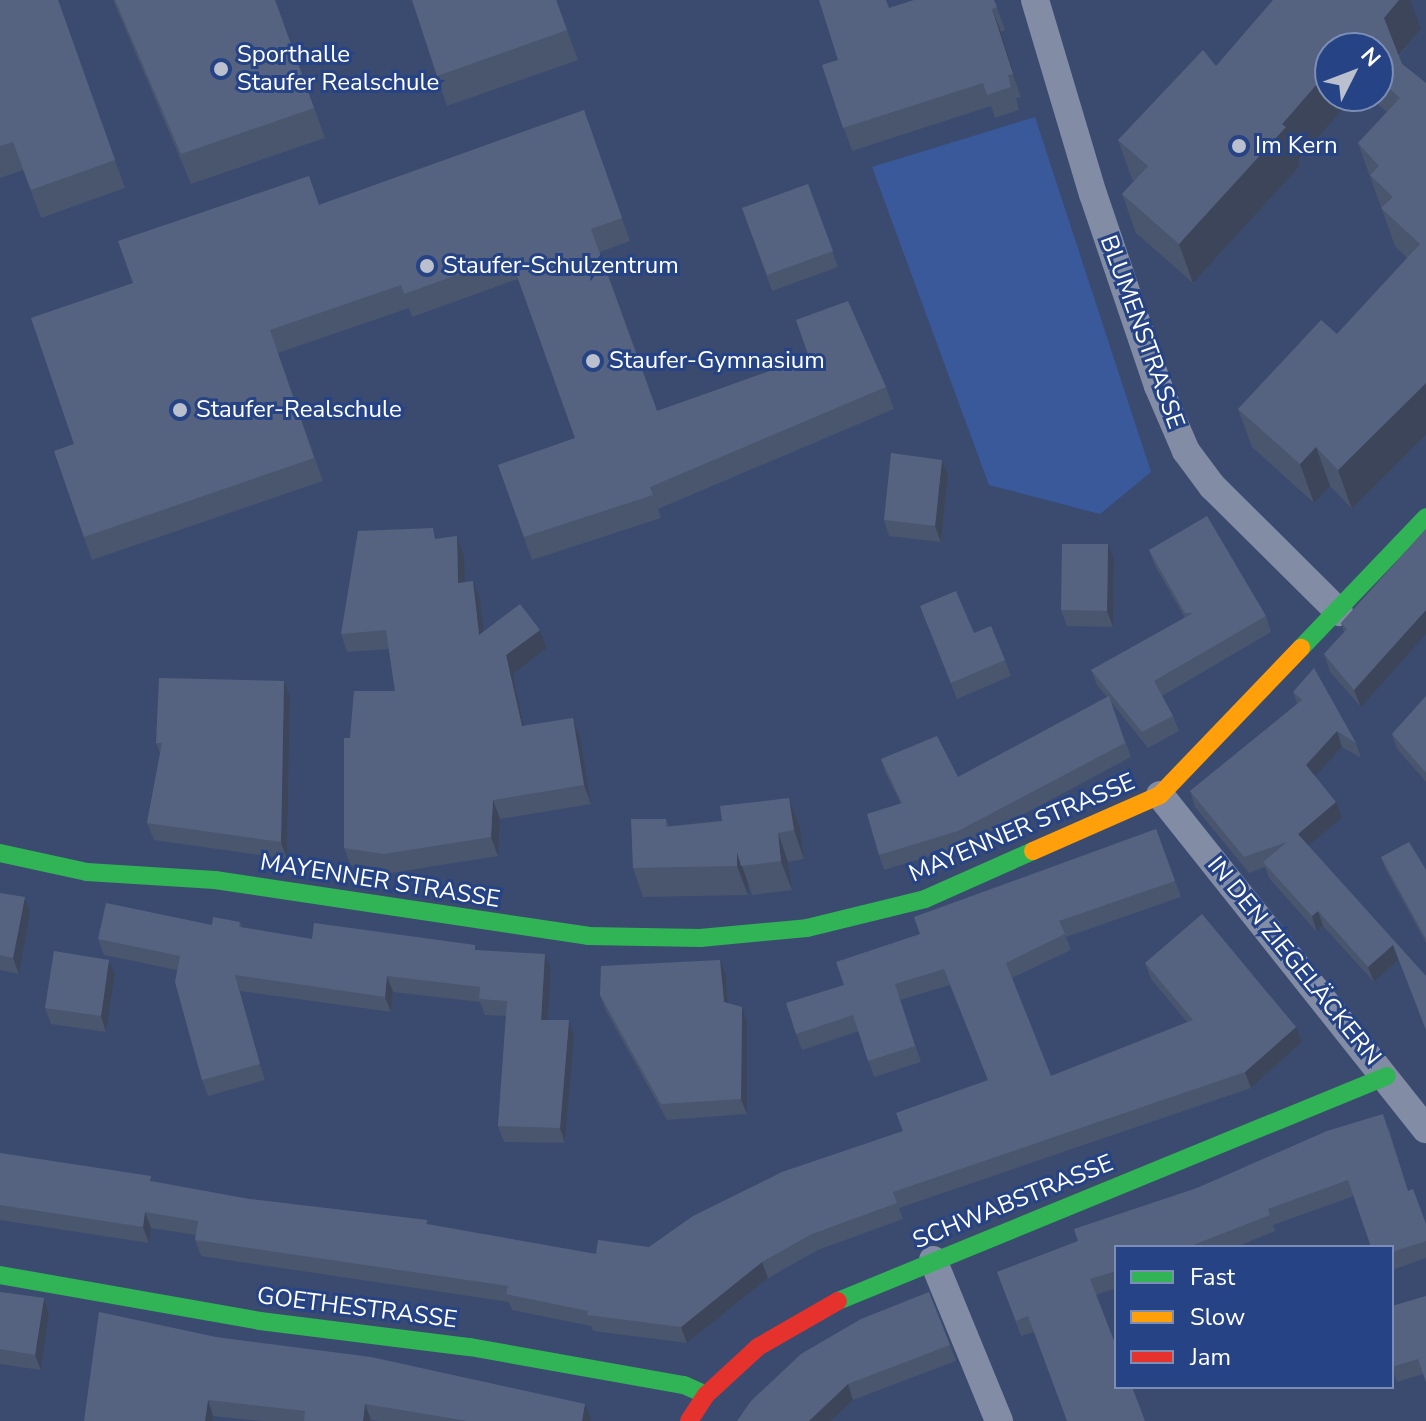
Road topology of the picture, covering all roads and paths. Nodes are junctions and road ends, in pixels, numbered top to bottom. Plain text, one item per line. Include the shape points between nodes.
1 (1035, 0) edge
2 (1426, 517) edge
3 (1339, 612) junction
4 (1160, 795) junction
5 (0, 853) edge
6 (1387, 1076) junction
7 (1426, 1129) edge
8 (933, 1260) junction
9 (0, 1275) edge
10 (706, 1395) junction
11 (689, 1421) edge
12 (999, 1421) edge

1 - 3 street, BLUMENSTRASSE via 1093,194 1158,386 1186,451 1212,486
2 - 3 street, MAYENNER STRASSE
3 - 4 street, MAYENNER STRASSE
4 - 5 street, MAYENNER STRASSE via 925,899 807,928 749,936 588,936 215,880 87,872
4 - 6 street, IN DEN ZIEGELÄCKERN
6 - 7 street, IN DEN ZIEGELÄCKERN
6 - 8 street, SCHWABSTRASSE
8 - 10 street, SCHWABSTRASSE via 816,1310 758,1347
8 - 12 street
9 - 10 street, GOETHESTRASSE via 260,1321 470,1347 684,1385
10 - 11 street, SCHWABSTRASSE

